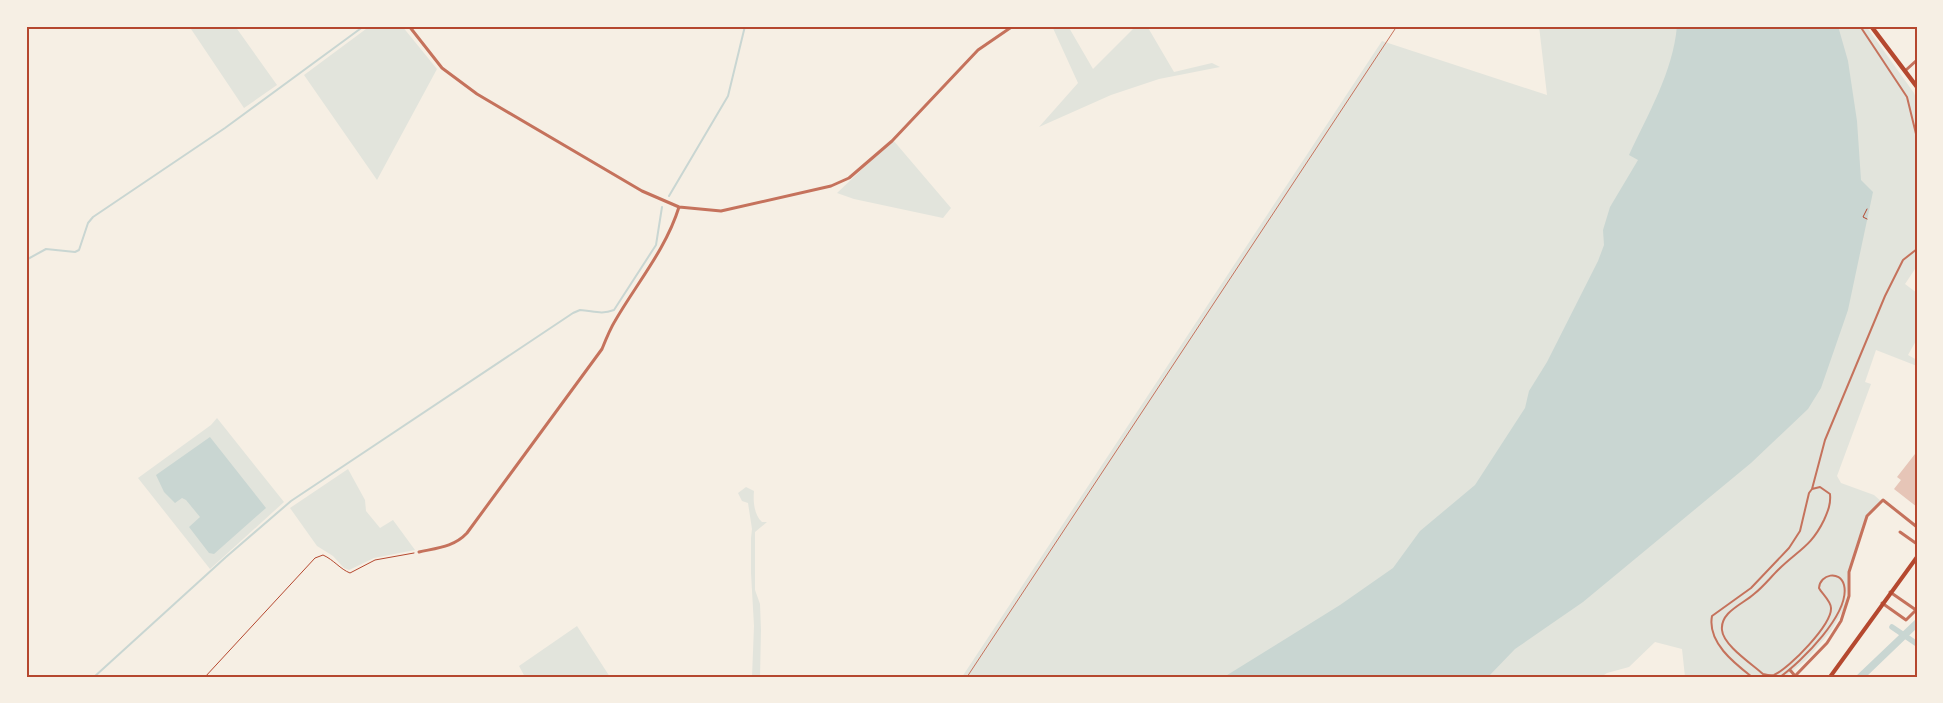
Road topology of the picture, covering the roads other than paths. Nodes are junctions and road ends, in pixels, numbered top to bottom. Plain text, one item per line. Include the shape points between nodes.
1 (410, 26) edge
2 (1013, 26) edge
3 (1397, 26) edge
4 (1860, 26) edge
5 (1871, 26) edge
6 (1917, 60) edge
7 (1907, 72) junction
8 (1917, 78) edge
9 (1917, 87) edge
10 (1917, 138) edge
11 (680, 208) junction
12 (1917, 249) edge
13 (1812, 489) junction
14 (1917, 527) edge
15 (1900, 532) dead end
16 (1917, 544) edge
17 (419, 552) road end
18 (1917, 556) edge
19 (1890, 592) junction
20 (1882, 603) junction
21 (1916, 610) edge
22 (1790, 670) junction
23 (1796, 676) edge
24 (967, 677) edge
25 (1752, 677) edge
26 (1780, 677) edge
27 (1830, 677) edge

1 - 11 street via 442,68 477,94 642,191
2 - 11 street via 978,50 892,141 849,178 831,186 721,211
3 - 24 lane
4 - 10 street via 1907,97
5 - 7 main road
6 - 7 street
7 - 8 main road
7 - 9 main road
11 - 17 street via 654,260 614,322 602,348 467,533 450,546
12 - 13 street via 1903,260 1884,296 1825,440
13 - 22 street via 1820,487 1828,491 1831,503 1814,539 1757,592 1727,614 1722,629 1731,646 1763,674 1776,674 1804,651 1830,615 1831,604 1819,588 1819,582 1831,575 1839,578 1844,584 1840,610 1808,654
13 - 25 street via 1800,532 1789,548 1751,588 1712,616 1711,623 1721,649
14 - 23 street via 1883,500 1867,516 1849,572 1849,596 1841,621 1827,643
15 - 16 street
18 - 19 main road
19 - 20 main road
19 - 21 street
20 - 21 street via 1906,620
20 - 27 main road
22 - 23 street
22 - 26 street

